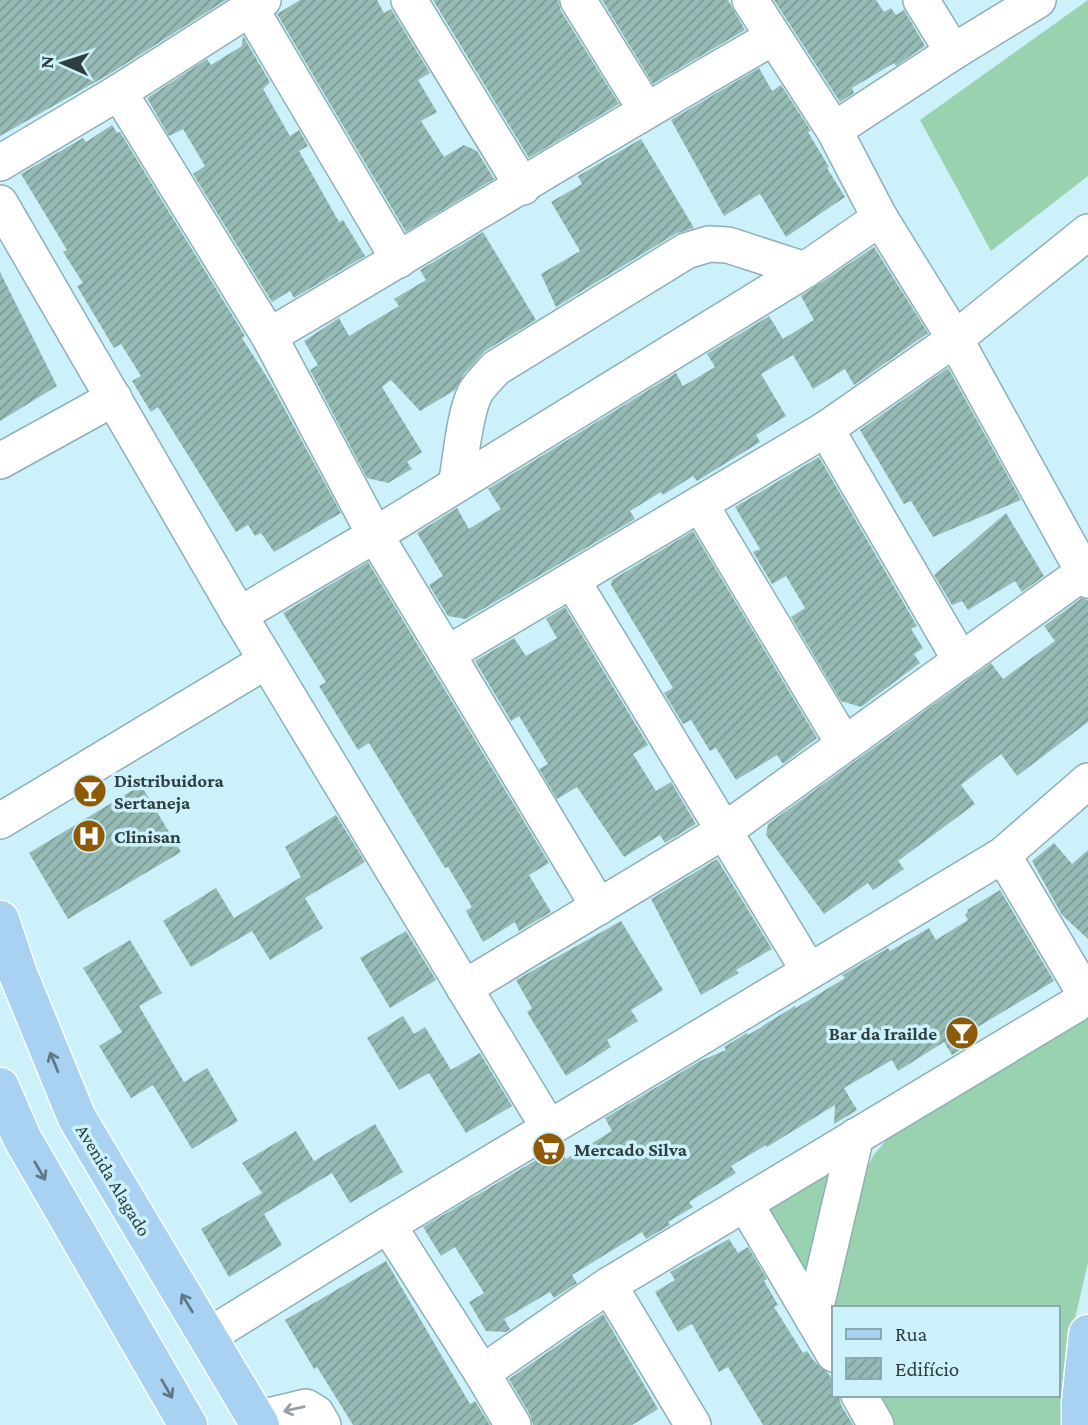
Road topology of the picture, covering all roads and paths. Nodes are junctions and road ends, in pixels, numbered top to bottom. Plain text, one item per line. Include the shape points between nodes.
1 (409, 0) edge
2 (578, 0) edge
3 (750, 0) edge
4 (921, 0) edge
5 (1038, 0) edge
6 (257, 4) edge
7 (772, 38) junction
8 (953, 52) junction
9 (119, 92) junction
10 (646, 110) junction
11 (834, 130) junction
12 (0, 163) edge
13 (523, 187) junction
14 (0, 203) edge
15 (880, 218) junction
16 (1088, 231) edge
17 (398, 260) junction
18 (806, 270) junction
19 (269, 336) junction
20 (955, 339) junction
21 (114, 398) junction
22 (826, 429) junction
23 (0, 461) edge
24 (456, 485) junction
25 (700, 504) junction
26 (375, 534) junction
27 (1086, 574) edge
28 (572, 580) junction
29 (239, 615) junction
30 (447, 654) junction
31 (266, 661) junction
32 (961, 661) junction
33 (844, 744) junction
34 (1088, 781) edge
35 (0, 821) edge
36 (724, 831) junction
37 (1003, 855) junction
38 (599, 906) junction
39 (0, 920) edge
40 (809, 971) junction
41 (464, 988) junction
42 (0, 1087) edge
43 (77, 1118) junction
44 (549, 1128) junction
45 (856, 1136) junction
46 (22, 1138) junction
47 (745, 1203) junction
48 (388, 1225) junction
49 (609, 1284) junction
50 (813, 1319) junction
51 (1088, 1334) edge
52 (207, 1337) junction
53 (832, 1351) edge
54 (482, 1373) junction
55 (860, 1397) edge
56 (258, 1422) edge
57 (188, 1425) edge
58 (323, 1425) edge
59 (513, 1425) edge
60 (694, 1425) edge
61 (876, 1425) edge
62 (1081, 1425) edge

1 - 13 street
2 - 10 street
3 - 7 street
4 - 8 street
5 - 8 street
6 - 9 street
6 - 17 street
7 - 10 street
7 - 11 street
8 - 11 street
9 - 12 street
9 - 19 street
10 - 13 street
11 - 15 street
13 - 17 street
14 - 21 street
15 - 18 street
15 - 20 street
16 - 20 street
17 - 19 street
18 - 24 street
18 - 24 street via 728,245 709,244 686,251 485,379 470,407
19 - 26 street
20 - 22 street
20 - 27 street
21 - 23 street
21 - 29 street
22 - 25 street
22 - 32 street
24 - 26 street
25 - 28 street
25 - 33 street
26 - 29 street
26 - 30 street
27 - 32 street
28 - 30 street
28 - 36 street
29 - 31 street
30 - 38 street
31 - 35 street
31 - 41 street
32 - 33 street
33 - 36 street
34 - 37 street
36 - 38 street
36 - 40 street
37 - 40 street
37 - 45 street via 1080,985 1080,999
38 - 41 street
43 -> 39 main road, Avenida Alagado
40 - 44 street
41 - 44 street
42 - 46 main road
43 - 46 main road via 36,1115
52 -> 43 main road, Avenida Alagado
44 - 48 street
45 - 47 street
45 - 50 street
46 -> 57 main road
47 - 49 street
47 - 50 street
48 - 52 street
48 - 54 street
49 - 54 street
49 - 60 street
50 - 53 street
51 - 62 main road
52 - 56 main road, Avenida Alagado
54 - 59 street
55 - 61 street
58 -> 56 street via 306,1406

